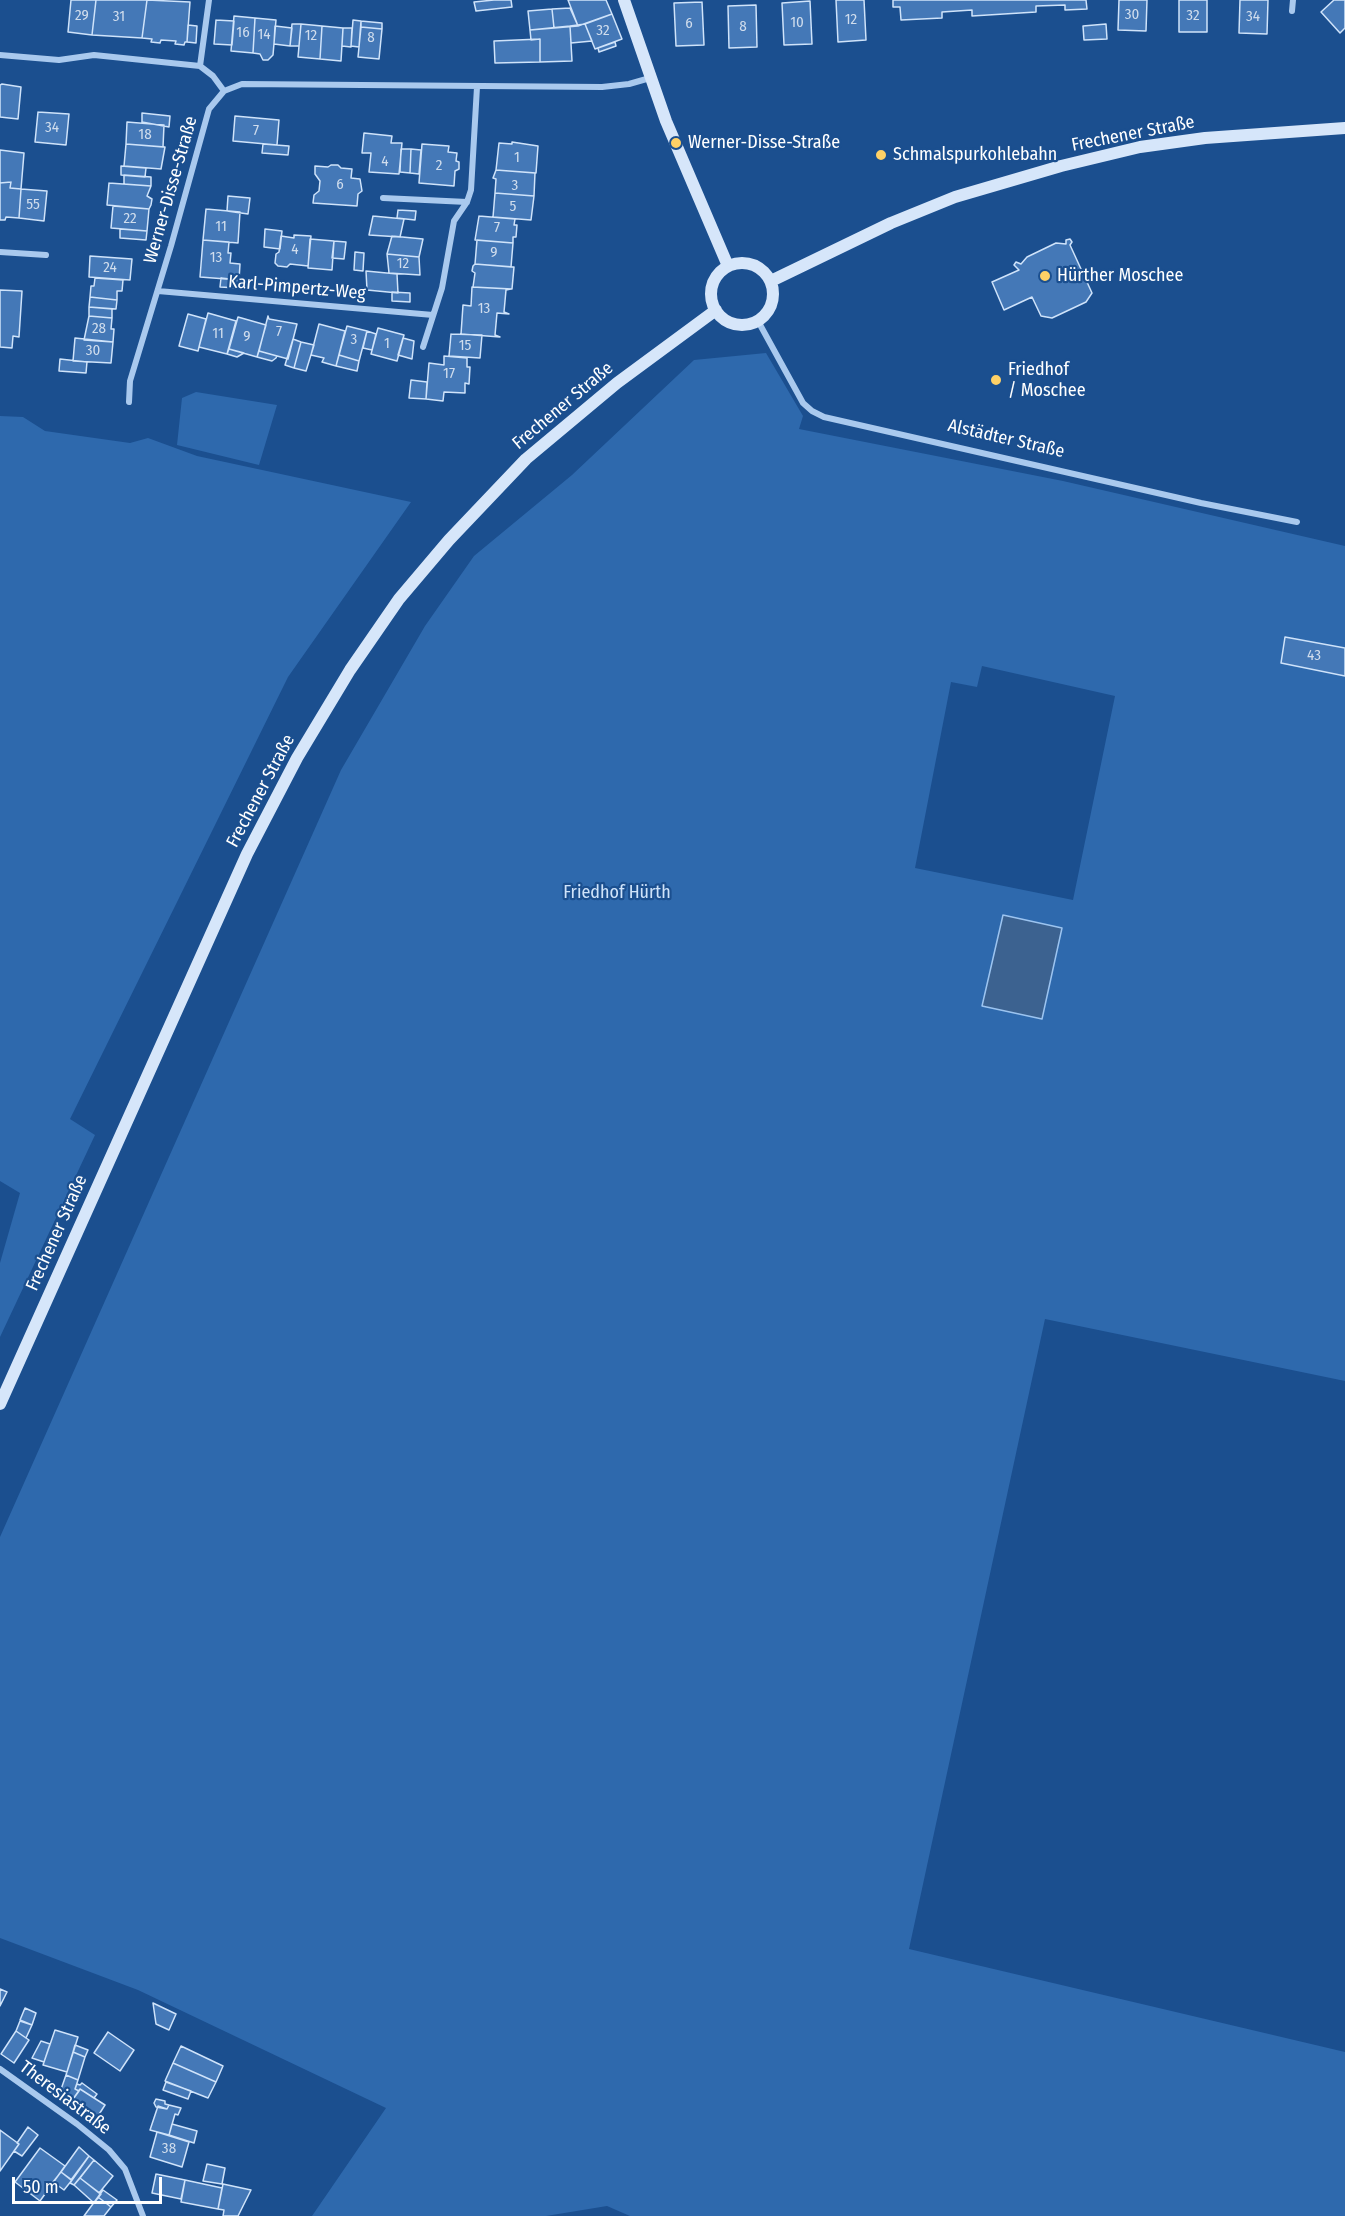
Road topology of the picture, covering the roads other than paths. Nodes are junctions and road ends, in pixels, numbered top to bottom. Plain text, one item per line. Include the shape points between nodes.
1 (209, 0) edge
2 (624, 0) edge
3 (1293, 0) edge
4 (1292, 11) dead end
5 (0, 55) edge
6 (200, 66) junction
7 (650, 78) junction
8 (477, 87) junction
9 (224, 91) junction
10 (1345, 128) edge
11 (383, 198) dead end
12 (467, 202) junction
13 (0, 252) edge
14 (46, 255) dead end
15 (728, 266) junction
16 (771, 281) junction
17 (158, 291) junction
18 (716, 310) junction
19 (433, 315) junction
20 (758, 321) junction
21 (423, 347) dead end
22 (129, 402) dead end
23 (1297, 522) dead end
24 (0, 1404) edge
25 (0, 2069) edge
26 (143, 2216) edge

1 - 6 street
2 - 7 main road
3 - 4 street
5 - 6 street via 59,60 94,54
6 - 9 street
7 - 8 street via 602,87
7 - 15 main road
8 - 9 street via 242,84
8 - 12 street
9 - 17 street, Werner-Disse-Straße via 209,109
10 - 16 main road, Frechener Straße via 1205,138 1140,147 1061,166 955,197
11 - 12 street
12 - 19 street via 454,221
13 - 14 street
15 - 16 main road via 747,263
15 - 18 main road via 719,273 711,291
16 - 20 main road via 770,308
17 - 19 street, Karl-Pimpertz-Weg
17 - 22 street, Werner-Disse-Straße via 130,381
18 - 20 main road via 735,324
18 - 24 main road, Frechener Straße via 617,383 526,459 406,591 350,670 297,758 247,854
19 - 21 street
20 - 23 street, Alstädter Straße via 803,403 824,417
25 - 26 street, Theresiastraße via 109,2150 125,2169

